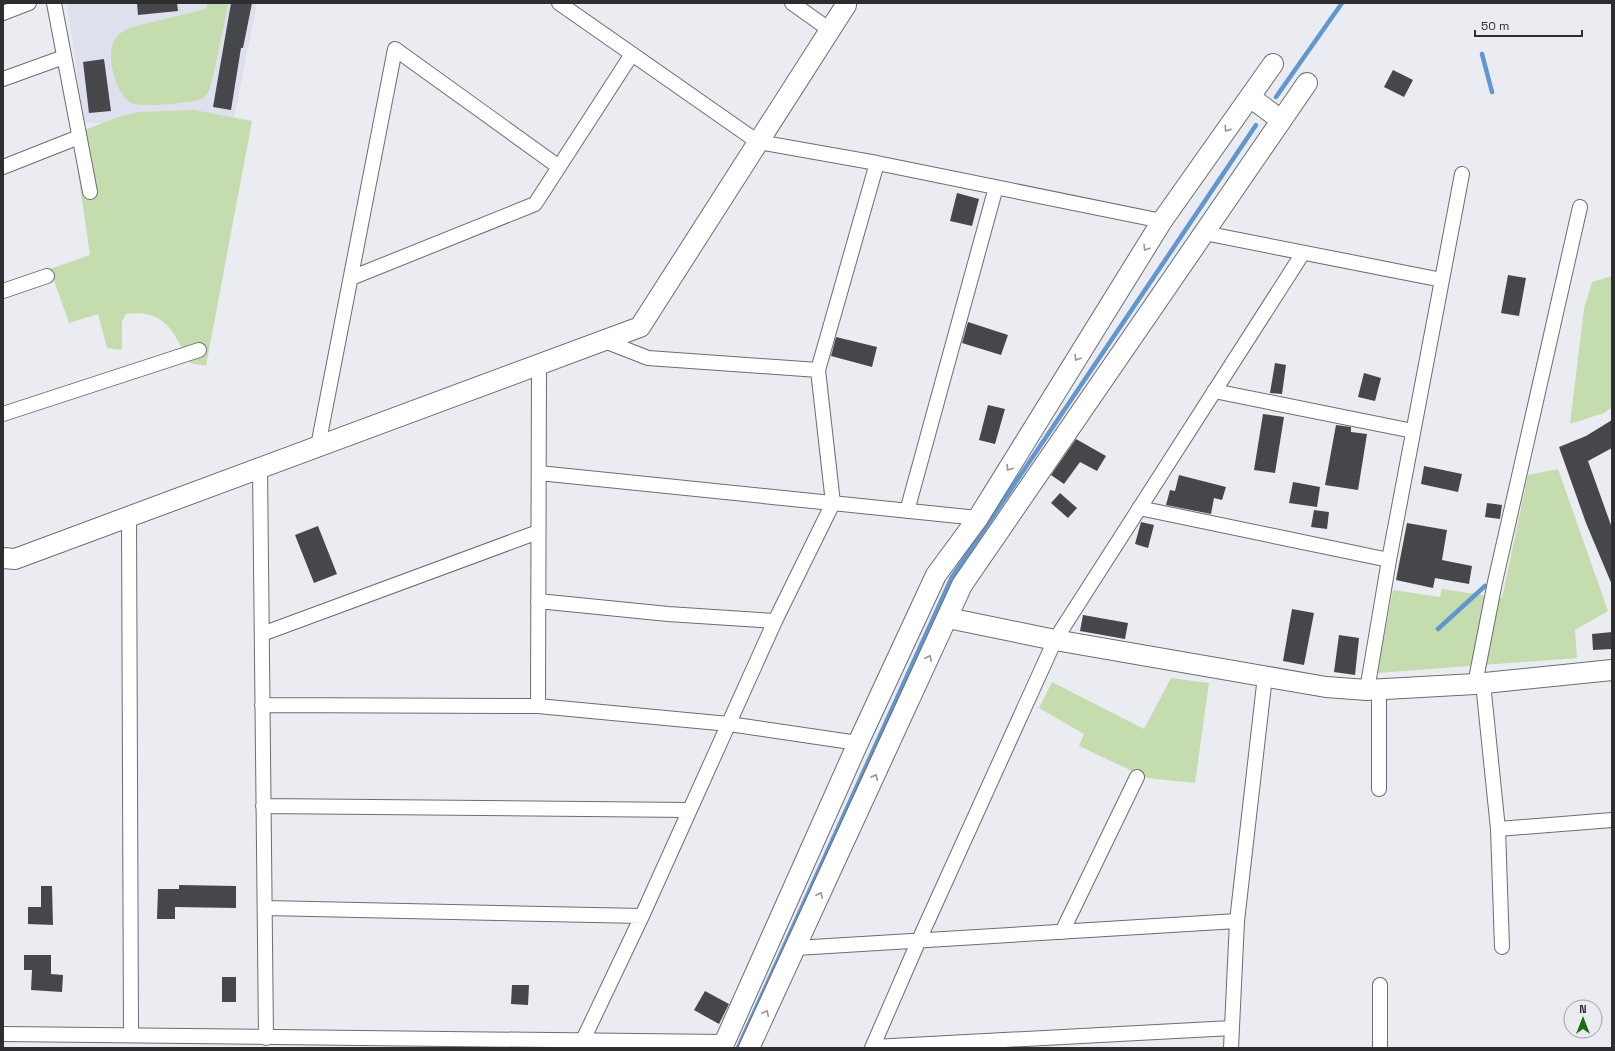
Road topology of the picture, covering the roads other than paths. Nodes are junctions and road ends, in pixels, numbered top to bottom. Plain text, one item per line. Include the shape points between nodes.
1 (30, 3) edge
2 (54, 3) edge
3 (559, 3) edge
4 (792, 3) edge
5 (846, 5) dead end
6 (3, 13) edge
7 (830, 30) junction
8 (632, 54) junction
9 (64, 57) junction
10 (1273, 64) dead end
11 (3, 78) edge
12 (1307, 83) dead end
13 (1250, 97) junction
14 (1280, 120) junction
15 (79, 137) junction
16 (758, 142) junction
17 (877, 163) junction
18 (3, 166) edge
19 (559, 167) junction
20 (1462, 174) dead end
21 (996, 187) junction
22 (90, 192) dead end
23 (1580, 207) dead end
24 (1162, 221) junction
25 (1204, 233) junction
26 (1303, 253) junction
27 (47, 276) dead end
28 (351, 278) junction
29 (1442, 280) junction
30 (3, 291) edge
31 (602, 340) junction
32 (199, 350) dead end
33 (539, 365) junction
34 (818, 370) junction
35 (1214, 391) junction
36 (3, 414) edge
37 (1413, 431) junction
38 (318, 446) junction
39 (260, 467) junction
40 (539, 473) junction
41 (834, 503) junction
42 (1139, 508) junction
43 (908, 511) junction
44 (129, 516) junction
45 (978, 518) junction
46 (538, 532) junction
47 (3, 558) edge
48 (1389, 560) junction
49 (538, 601) junction
50 (948, 618) junction
51 (775, 621) junction
52 (262, 634) junction
53 (1056, 640) junction
54 (1612, 670) edge
55 (1265, 676) junction
56 (1479, 683) junction
57 (1373, 690) junction
58 (262, 705) junction
59 (538, 706) junction
60 (729, 724) junction
61 (858, 743) junction
62 (1137, 777) dead end
63 (1379, 790) dead end
64 (263, 806) junction
65 (690, 810) junction
66 (1612, 820) edge
67 (1498, 829) junction
68 (265, 908) junction
69 (642, 916) junction
70 (1237, 921) junction
71 (1062, 932) junction
72 (919, 940) junction
73 (1502, 947) dead end
74 (796, 948) junction
75 (1380, 985) dead end
76 (1232, 1028) junction
77 (3, 1034) edge
78 (131, 1035) junction
79 (266, 1038) junction
80 (583, 1040) junction
81 (723, 1045) edge
82 (872, 1047) edge
83 (749, 1048) edge
84 (1231, 1048) edge
85 (1380, 1048) edge

1 - 6 street
2 - 9 street
3 - 8 street
4 - 7 street
5 - 7 street
7 - 16 street
8 - 16 street
8 - 19 street
9 - 11 street
9 - 15 street
10 - 13 street
12 - 14 street
13 - 14 street
13 -> 24 street
14 - 25 street
15 - 18 street
15 - 22 street
16 - 17 street
16 - 31 street via 640,327
17 - 21 street
17 - 34 street
19 - 28 street via 535,204
19 - 28 street via 395,49
20 - 29 street
21 - 24 street
21 - 43 street
23 - 56 street via 1495,582
24 -> 45 street
25 - 26 street
25 - 50 street via 962,585
26 - 29 street
26 - 35 street
27 - 30 street
28 - 38 street
29 - 37 street
31 - 33 street
31 - 34 street via 648,358
32 - 36 street
33 - 38 street
33 - 40 street
34 - 41 street
35 - 37 street
35 - 42 street
37 - 48 street
38 - 39 street
39 - 44 street
39 - 52 street
40 - 41 street
40 - 46 street
41 - 43 street
41 - 51 street
42 - 48 street
42 - 53 street
43 - 45 street
44 - 47 street via 15,559
44 - 78 street
45 - 61 street via 936,575
46 - 49 street
46 - 52 street
48 - 57 street
49 - 51 street via 668,614
49 - 59 street
50 - 53 street
74 -> 50 street
51 - 60 street
52 - 58 street
53 - 55 street
53 - 72 street
54 - 56 street
55 - 57 street via 1326,686
55 - 70 street
56 - 57 street
56 - 67 street
57 - 63 street
58 - 59 street
58 - 64 street
59 - 60 street
60 - 61 street
60 - 65 street
61 - 81 street
62 - 71 street
64 - 65 street
64 - 68 street
65 - 69 street
66 - 67 street
67 - 73 street
68 - 69 street
68 - 79 street
69 - 80 street
70 - 71 street
70 - 76 street
71 - 72 street
72 - 74 street
72 - 82 street
83 -> 74 street
75 - 85 street
76 - 82 street
76 - 84 street
77 - 78 street
78 - 79 street
79 - 80 street
80 - 81 street

